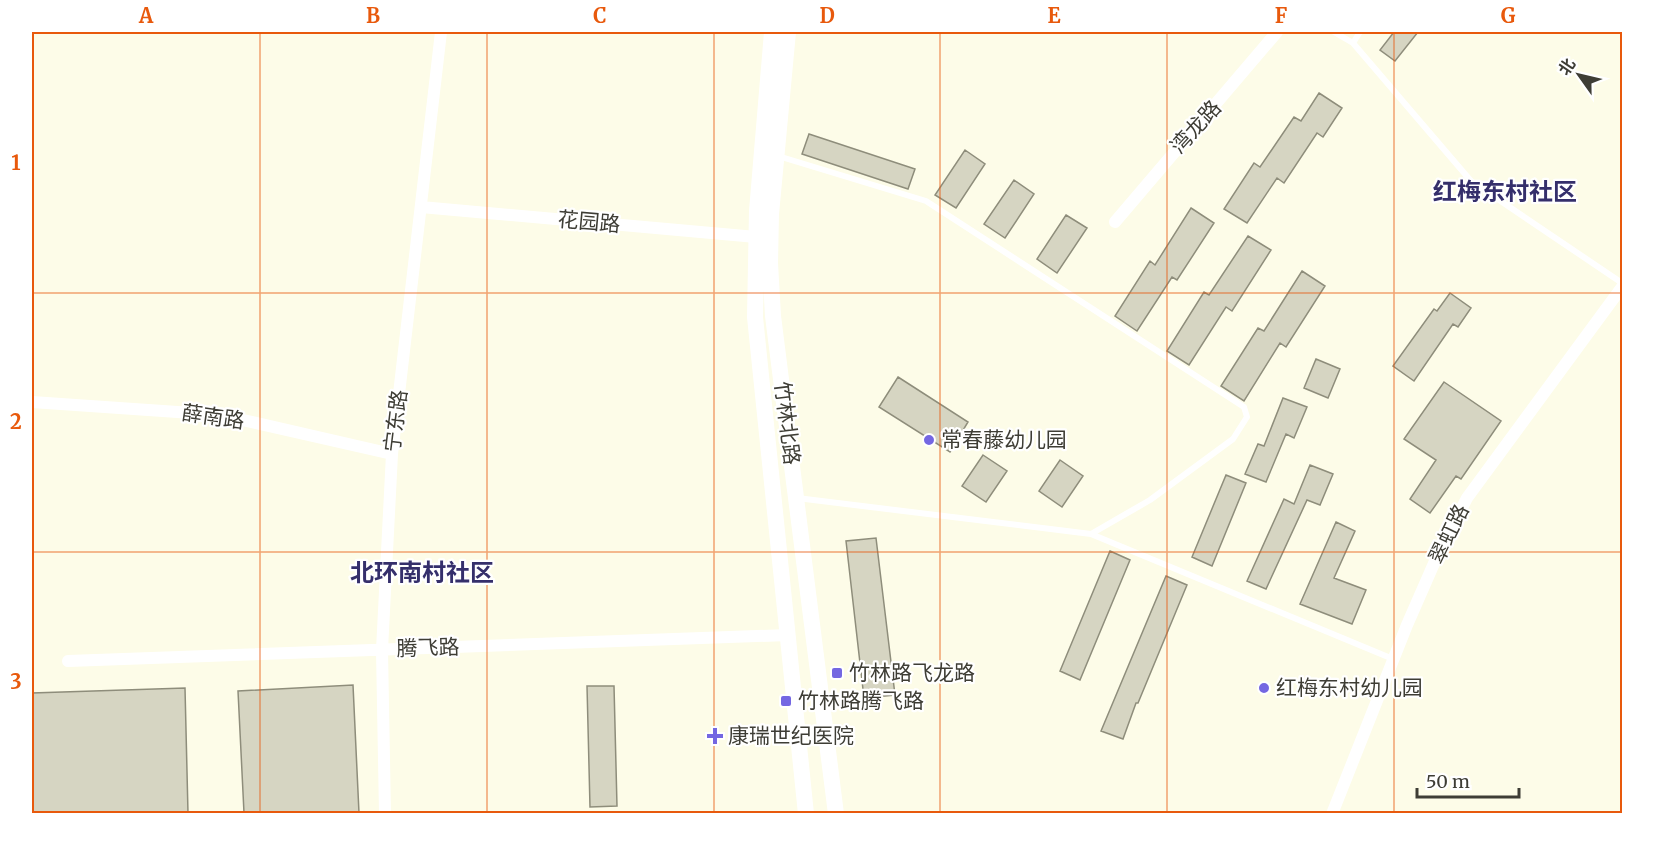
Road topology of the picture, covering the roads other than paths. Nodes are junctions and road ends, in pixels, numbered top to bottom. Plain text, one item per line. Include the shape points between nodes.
1 (441, 32) edge
2 (772, 32) edge
3 (788, 32) edge
4 (1277, 32) edge
5 (1334, 32) edge
6 (1360, 32) edge
7 (1353, 43) junction
8 (777, 155) junction
9 (422, 207) junction
10 (1115, 222) dead end
11 (756, 237) junction
12 (1623, 285) edge
13 (32, 402) edge
14 (392, 454) junction
15 (796, 498) junction
16 (1091, 534) junction
17 (788, 635) junction
18 (381, 650) junction
19 (1393, 659) junction
20 (68, 662) dead end
21 (385, 813) edge
22 (806, 813) edge
23 (836, 813) edge
24 (1332, 813) edge

1 - 9 street, 宁东路
2 - 11 main road, 竹林北路
3 - 8 main road, 竹林北路
4 - 10 street, 湾龙路
5 - 7 lane
6 - 7 lane
7 - 12 lane via 1471,181
8 - 15 main road, 竹林北路 via 771,224 772,316
8 - 16 lane via 926,201 1244,407 1246,417 1233,439 1150,500
9 - 11 street, 花园路
9 - 14 street, 宁东路
11 - 17 main road, 竹林北路 via 755,317
12 - 19 street, 翠虹路 via 1467,498
13 - 14 street, 薛南路 via 221,415
14 - 18 street, 宁东路
15 - 16 lane
15 - 23 main road, 竹林北路
16 - 19 lane
17 - 18 street, 腾飞路
17 - 22 main road, 竹林北路
18 - 20 street, 腾飞路
18 - 21 street, 宁东路
19 - 24 street, 翠虹路

